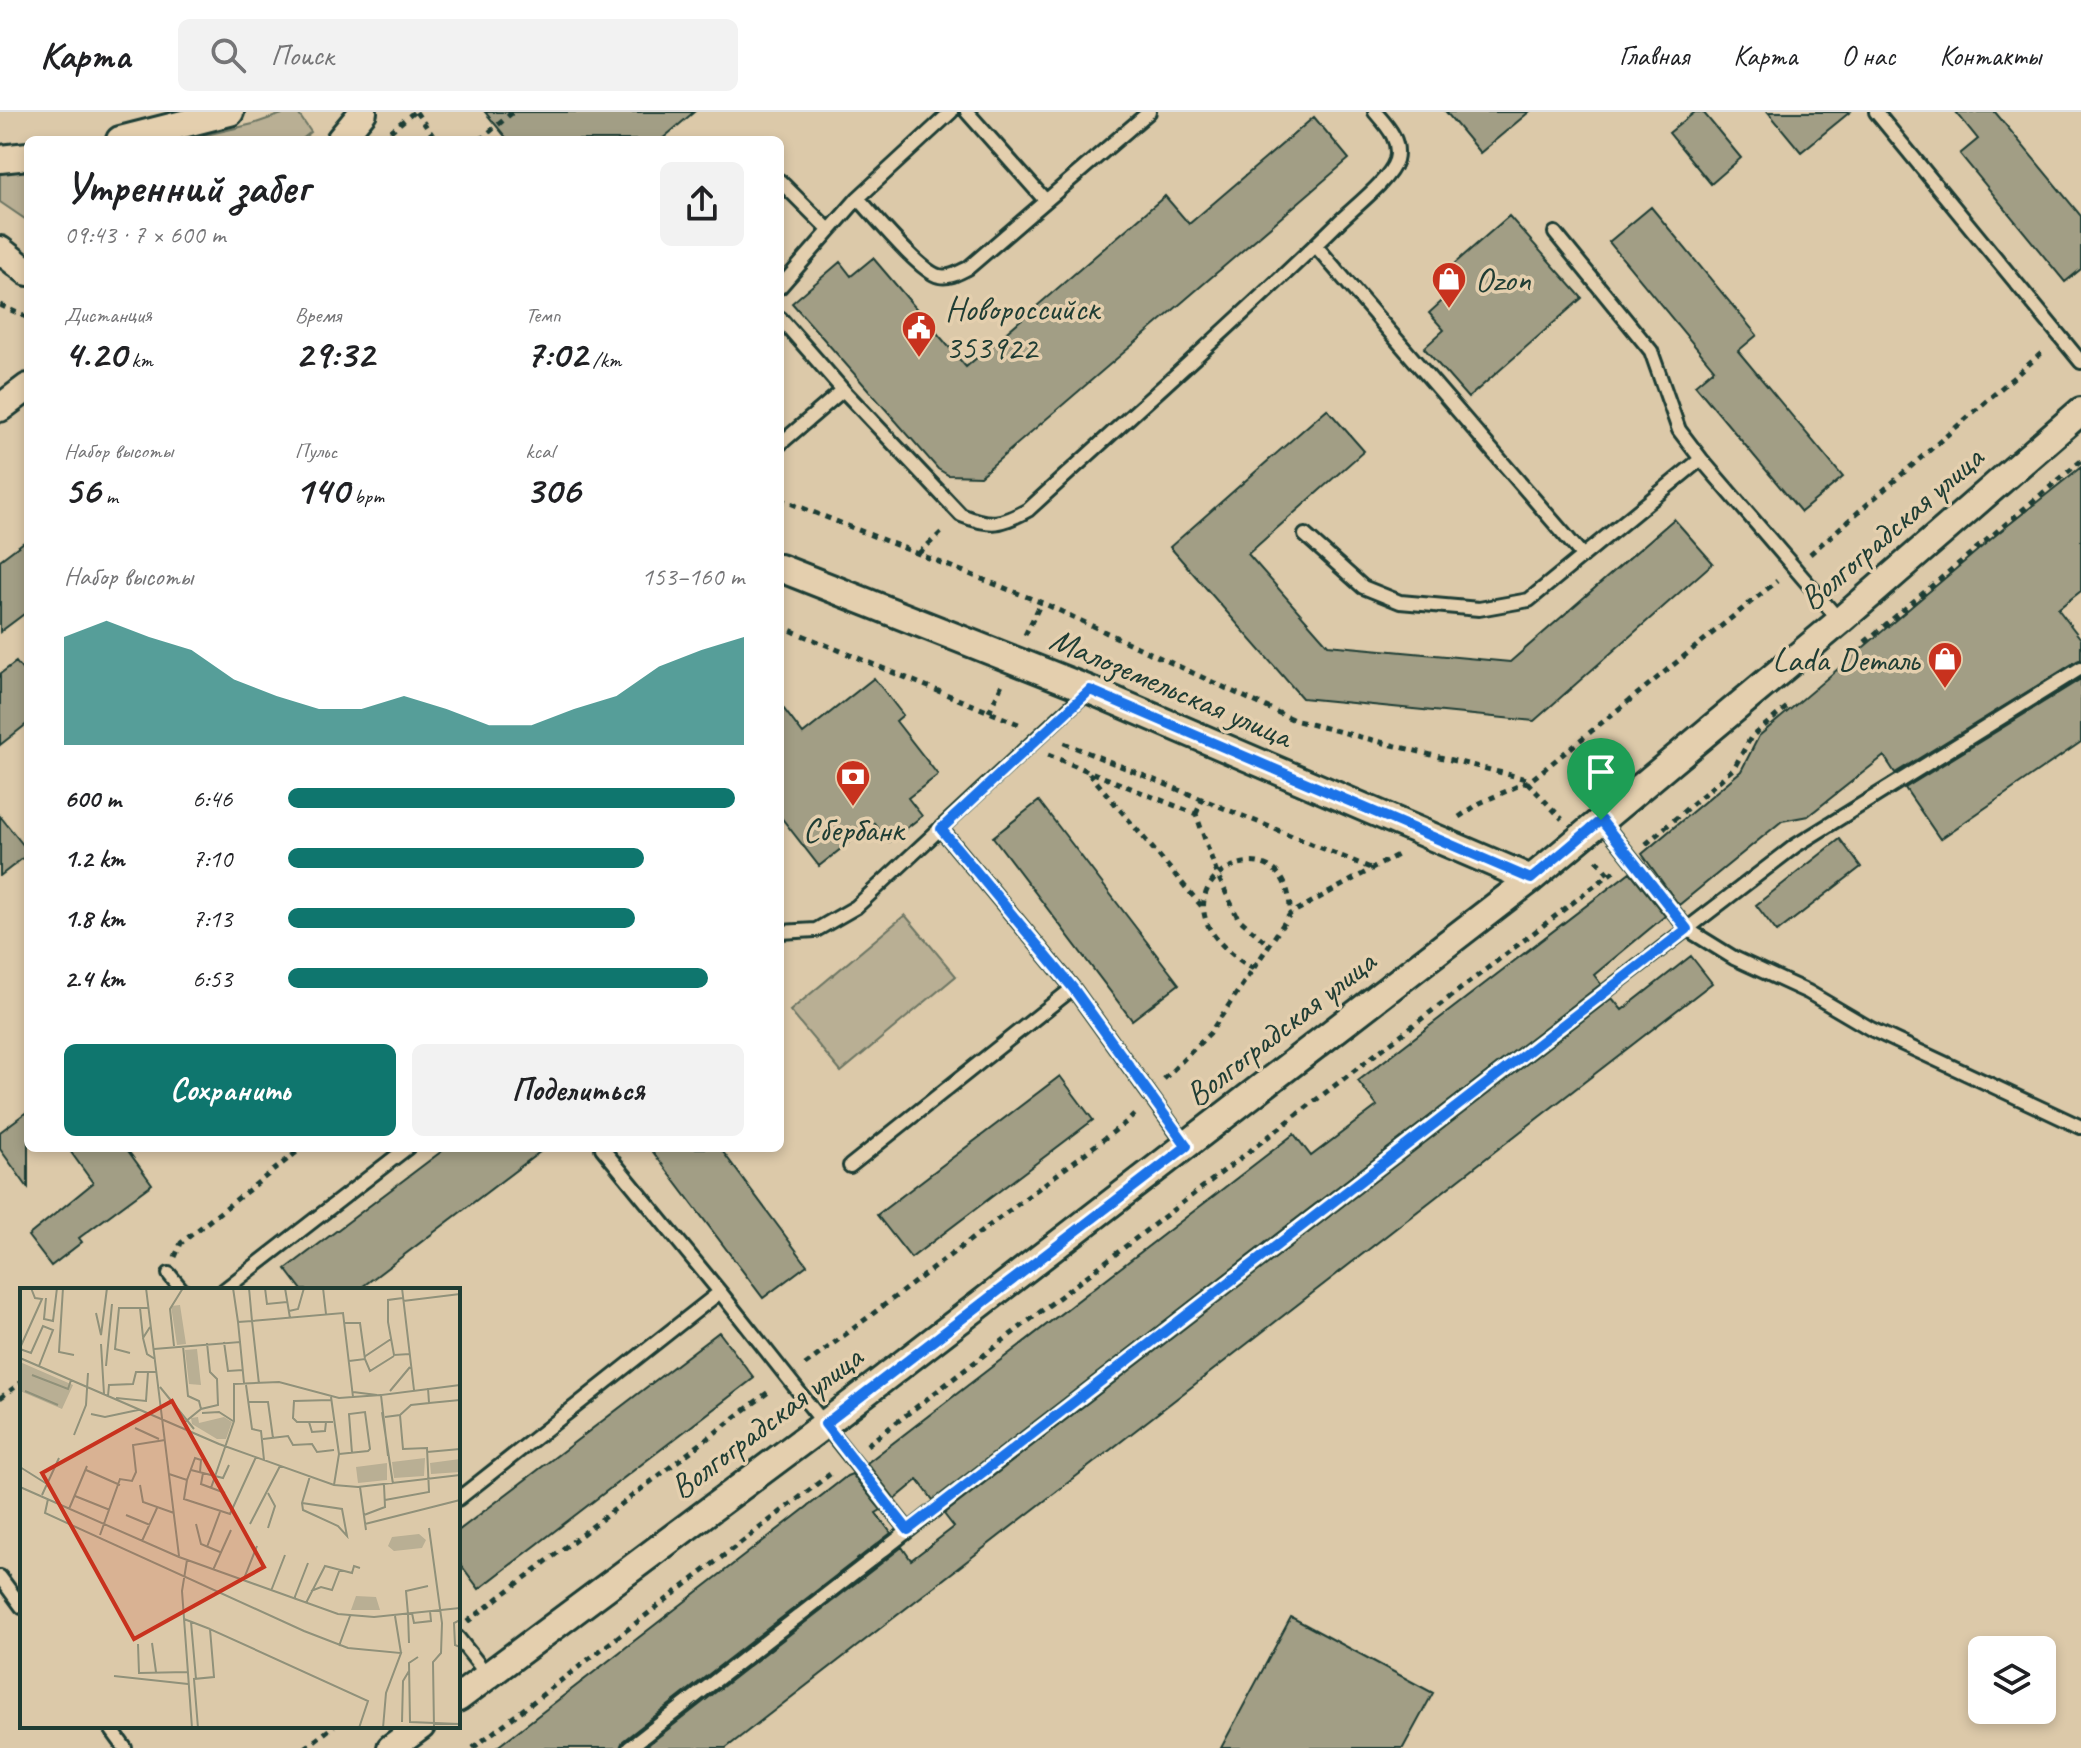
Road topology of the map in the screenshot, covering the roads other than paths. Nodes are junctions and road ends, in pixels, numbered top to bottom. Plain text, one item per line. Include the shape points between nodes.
1 (230, 112) edge
2 (363, 112) edge
3 (951, 112) edge
4 (967, 112) edge
5 (1149, 112) edge
6 (1375, 112) edge
7 (1876, 112) edge
8 (136, 136) edge
9 (343, 136) edge
10 (24, 156) edge
11 (0, 159) edge
12 (784, 185) edge
13 (858, 198) junction
14 (1045, 200) junction
15 (828, 229) junction
16 (1555, 233) dead end
17 (1315, 245) junction
18 (0, 250) edge
19 (0, 261) edge
20 (24, 269) edge
21 (24, 270) edge
22 (784, 282) edge
23 (784, 323) edge
24 (2081, 362) edge
25 (24, 390) edge
26 (843, 390) junction
27 (0, 408) edge
28 (2081, 411) edge
29 (784, 441) edge
30 (1701, 459) junction
31 (1305, 535) dead end
32 (1583, 556) junction
33 (784, 570) edge
34 (1840, 621) junction
35 (2081, 668) edge
36 (1090, 690) junction
37 (1601, 820) junction
38 (941, 829) junction
39 (1531, 879) junction
40 (1687, 929) junction
41 (784, 932) edge
42 (1073, 988) junction
43 (2081, 1127) edge
44 (1187, 1146) junction
45 (402, 1152) edge
46 (605, 1152) edge
47 (850, 1166) dead end
48 (169, 1274) road end
49 (180, 1288) edge
50 (227, 1288) edge
51 (720, 1292) junction
52 (825, 1424) junction
53 (460, 1497) edge
54 (908, 1530) junction
55 (0, 1577) edge
56 (20, 1604) edge
57 (460, 1641) edge
58 (488, 1676) junction
59 (460, 1697) edge
60 (110, 1728) edge
61 (418, 1728) edge
62 (125, 1748) edge
63 (391, 1748) edge
64 (629, 1748) edge

1 - 8 street
2 - 9 street
3 - 13 lane
4 - 14 lane
5 - 14 lane
6 - 17 lane via 1397,145 1396,161
7 - 24 lane
10 - 11 street
12 - 15 lane
13 - 14 lane via 936,276 953,276 968,268
13 - 15 lane
15 - 22 lane
16 - 30 lane via 1651,351 1679,430
17 - 26 lane via 1028,510 1004,523 981,523 961,515
17 - 32 lane
18 - 20 street
19 - 21 street
23 - 26 lane
25 - 27 street
26 - 29 lane
28 - 34 street, Волгоградская улица
30 - 32 lane
30 - 34 lane
31 - 32 lane via 1363,587 1400,602 1479,609 1529,600
33 - 36 street, Малоземельская улица
34 - 37 street, Волгоградская улица
35 - 40 lane via 1795,846
36 - 38 lane
36 - 39 street, Малоземельская улица
37 - 39 street, Волгоградская улица
37 - 40 lane
38 - 41 lane via 856,907 816,930
38 - 42 lane
39 - 44 street, Волгоградская улица
40 - 43 lane via 1871,1029
40 - 54 lane
42 - 44 lane
42 - 47 lane
44 - 52 street, Волгоградская улица
45 - 50 lane
46 - 51 lane
48 - 49 lane
51 - 52 lane
51 - 53 lane
52 - 54 lane
52 - 58 street, Волгоградская улица
54 - 64 lane
55 - 56 lane
57 - 58 lane
58 - 59 street, Волгоградская улица
60 - 62 lane
61 - 63 street

